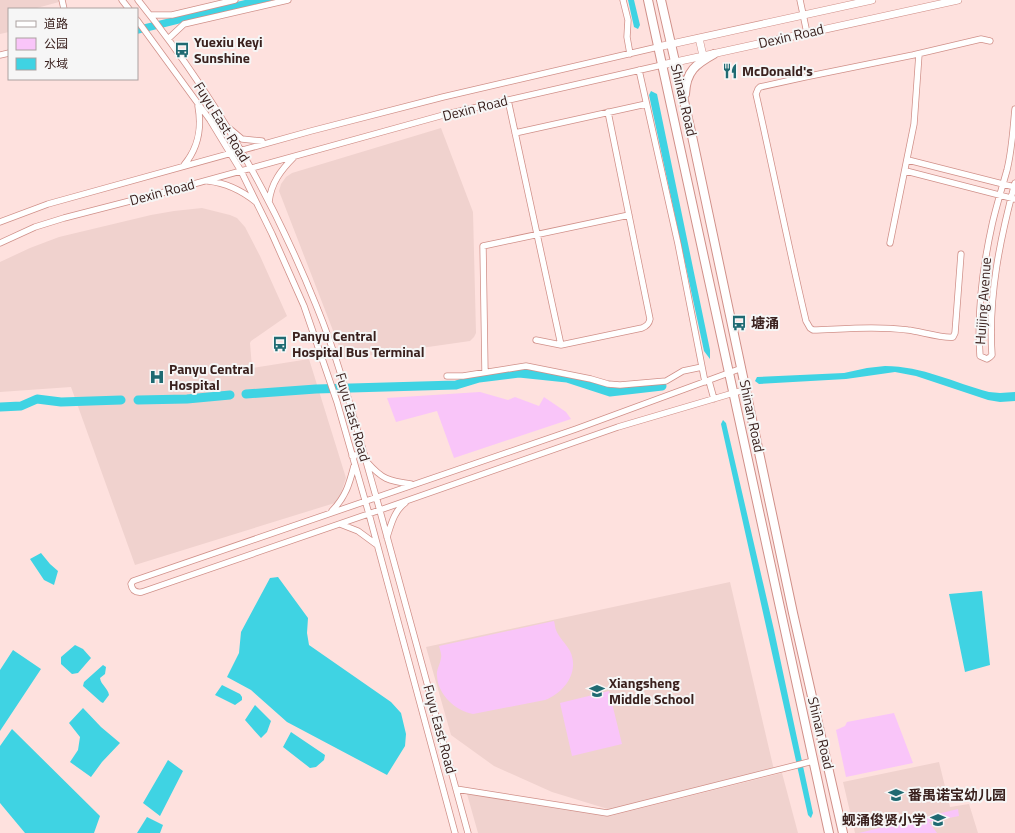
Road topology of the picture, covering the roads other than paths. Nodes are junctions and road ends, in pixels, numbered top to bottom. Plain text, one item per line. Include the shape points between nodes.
1 (122, 0) edge
2 (138, 0) edge
3 (235, 0) edge
4 (288, 0) edge
5 (623, 0) edge
6 (648, 0) edge
7 (661, 0) edge
8 (800, 0) edge
9 (872, 0) edge
10 (958, 0) edge
11 (128, 8) edge
12 (803, 15) junction
13 (151, 17) junction
14 (138, 22) edge
15 (807, 33) junction
16 (699, 38) junction
17 (168, 39) junction
18 (990, 40) dead end
19 (671, 44) junction
20 (658, 47) junction
21 (630, 54) junction
22 (714, 54) junction
23 (919, 54) junction
24 (703, 56) junction
25 (675, 62) junction
26 (662, 65) junction
27 (639, 70) junction
28 (508, 100) junction
29 (198, 104) junction
30 (646, 104) junction
31 (685, 104) junction
32 (1015, 109) edge
33 (608, 112) junction
34 (227, 126) junction
35 (515, 133) junction
36 (272, 141) junction
37 (240, 150) junction
38 (230, 152) junction
39 (295, 156) junction
40 (908, 160) junction
41 (183, 166) junction
42 (251, 168) junction
43 (241, 171) junction
44 (906, 171) junction
45 (206, 180) junction
46 (1003, 184) junction
47 (1015, 186) edge
48 (1000, 196) junction
49 (1013, 199) edge
50 (269, 202) junction
51 (257, 203) junction
52 (629, 215) junction
53 (0, 222) edge
54 (537, 234) junction
55 (0, 243) edge
56 (890, 243) dead end
57 (961, 254) dead end
58 (536, 340) dead end
59 (561, 345) junction
60 (738, 350) junction
61 (725, 353) junction
62 (702, 367) junction
63 (742, 368) junction
64 (485, 372) junction
65 (730, 373) junction
66 (447, 376) dead end
67 (707, 381) junction
68 (747, 390) junction
69 (734, 393) junction
70 (714, 398) junction
71 (751, 410) junction
72 (738, 413) junction
73 (364, 452) junction
74 (352, 456) junction
75 (366, 462) junction
76 (354, 464) junction
77 (413, 484) junction
78 (376, 497) junction
79 (409, 500) junction
80 (365, 501) junction
81 (380, 510) junction
82 (330, 513) junction
83 (369, 514) junction
84 (340, 524) junction
85 (387, 537) junction
86 (377, 545) junction
87 (809, 762) junction
88 (456, 789) junction
89 (455, 833) edge
90 (468, 833) edge
91 (828, 833) edge
92 (843, 833) edge

1 - 11 street
2 - 13 street, Fuyu East Road
3 - 13 street via 172,15
4 - 17 street via 184,24
5 - 21 street via 628,20
6 - 20 highway, Shinan Road
7 - 19 highway, Shinan Road
8 - 12 street
9 - 12 main road, Dexin Road
10 - 15 main road, Dexin Road
12 - 15 street
12 - 16 main road, Dexin Road
13 - 17 street, Fuyu East Road
14 - 29 street, Fuyu East Road
15 - 22 main road, Dexin Road
16 - 19 main road, Dexin Road
16 - 24 main road
17 - 34 street, Fuyu East Road
18 - 23 street via 981,39
19 - 20 main road, Dexin Road
19 - 25 highway, Shinan Road
20 - 21 street, Dexin Road
20 - 26 highway, Shinan Road
21 - 36 street, Dexin Road via 443,97
22 - 24 main road, Dexin Road
22 - 31 highway via 691,71 685,86
23 - 40 street via 916,108
23 - 57 street via 760,87 756,91 808,325 813,330 869,328 925,332 946,338 953,336
24 - 25 main road, Dexin Road
25 - 26 main road, Dexin Road
25 - 31 highway, Shinan Road
26 - 27 street, Dexin Road
26 - 61 highway, Shinan Road
27 - 28 street, Dexin Road
27 - 30 street
28 - 35 street
28 - 39 street, Dexin Road
29 - 38 street, Fuyu East Road
29 - 41 street via 201,120 199,140
30 - 33 street
30 - 62 street via 678,244
31 - 60 highway, Shinan Road
32 - 46 street, Huijing Avenue
33 - 35 street
33 - 52 street
34 - 36 street via 242,139 256,142
34 - 37 street, Fuyu East Road
35 - 54 street
36 - 37 street, Dexin Road
37 - 38 street, Dexin Road
37 - 42 street, Fuyu East Road
38 - 41 street, Dexin Road
38 - 43 street, Fuyu East Road
39 - 42 street, Dexin Road
39 - 50 street via 276,178 270,190
40 - 44 street
40 - 46 street
41 - 53 street, Dexin Road via 48,204
42 - 43 street, Dexin Road
42 - 50 street, Fuyu East Road
43 - 45 street, Dexin Road
43 - 51 street, Fuyu East Road
44 - 48 street
44 - 56 street
45 - 51 street via 235,187
45 - 55 street, Dexin Road via 64,218 35,227
46 - 47 street
46 - 48 street, Huijing Avenue
47 - 49 street, Huijing Avenue
48 - 49 street
48 - 49 street, Huijing Avenue via 989,241 982,294 980,356 987,359 992,355 992,319 998,257
50 - 73 street, Fuyu East Road via 324,326 349,398
51 - 74 street, Fuyu East Road via 304,306 329,376
52 - 54 street
52 - 59 street via 650,323 642,328
54 - 59 street
54 - 64 street via 484,246
58 - 59 street
60 - 61 highway
60 - 63 highway, Shinan Road
61 - 65 highway, Shinan Road
62 - 64 street via 683,371 666,381 620,385 526,366
62 - 67 street
63 - 65 street
63 - 68 highway, Shinan Road
64 - 66 street
65 - 67 street
65 - 69 highway, Shinan Road
67 - 70 street
67 - 77 street
68 - 69 street
68 - 71 highway, Shinan Road
69 - 70 street
69 - 72 highway, Shinan Road
70 - 79 street via 618,426
71 - 72 highway
71 - 92 highway, Shinan Road via 793,613
72 - 87 highway, Shinan Road
73 - 74 street
73 - 75 street, Fuyu East Road
74 - 76 street, Fuyu East Road
75 - 77 street via 382,477 393,482
75 - 78 street, Fuyu East Road
76 - 80 street, Fuyu East Road
76 - 82 street via 349,486 342,500
77 - 78 street
78 - 80 street
78 - 81 street, Fuyu East Road
79 - 81 street
79 - 85 street via 397,511
80 - 82 street
80 - 83 street, Fuyu East Road
81 - 83 street
81 - 85 street, Fuyu East Road
82 - 84 street via 133,581 132,587 134,591 142,592
83 - 84 street
83 - 86 street, Fuyu East Road
84 - 86 street via 358,531
85 - 88 street, Fuyu East Road
86 - 89 street, Fuyu East Road
87 - 88 street via 607,813
87 - 91 highway, Shinan Road
88 - 90 street, Fuyu East Road

